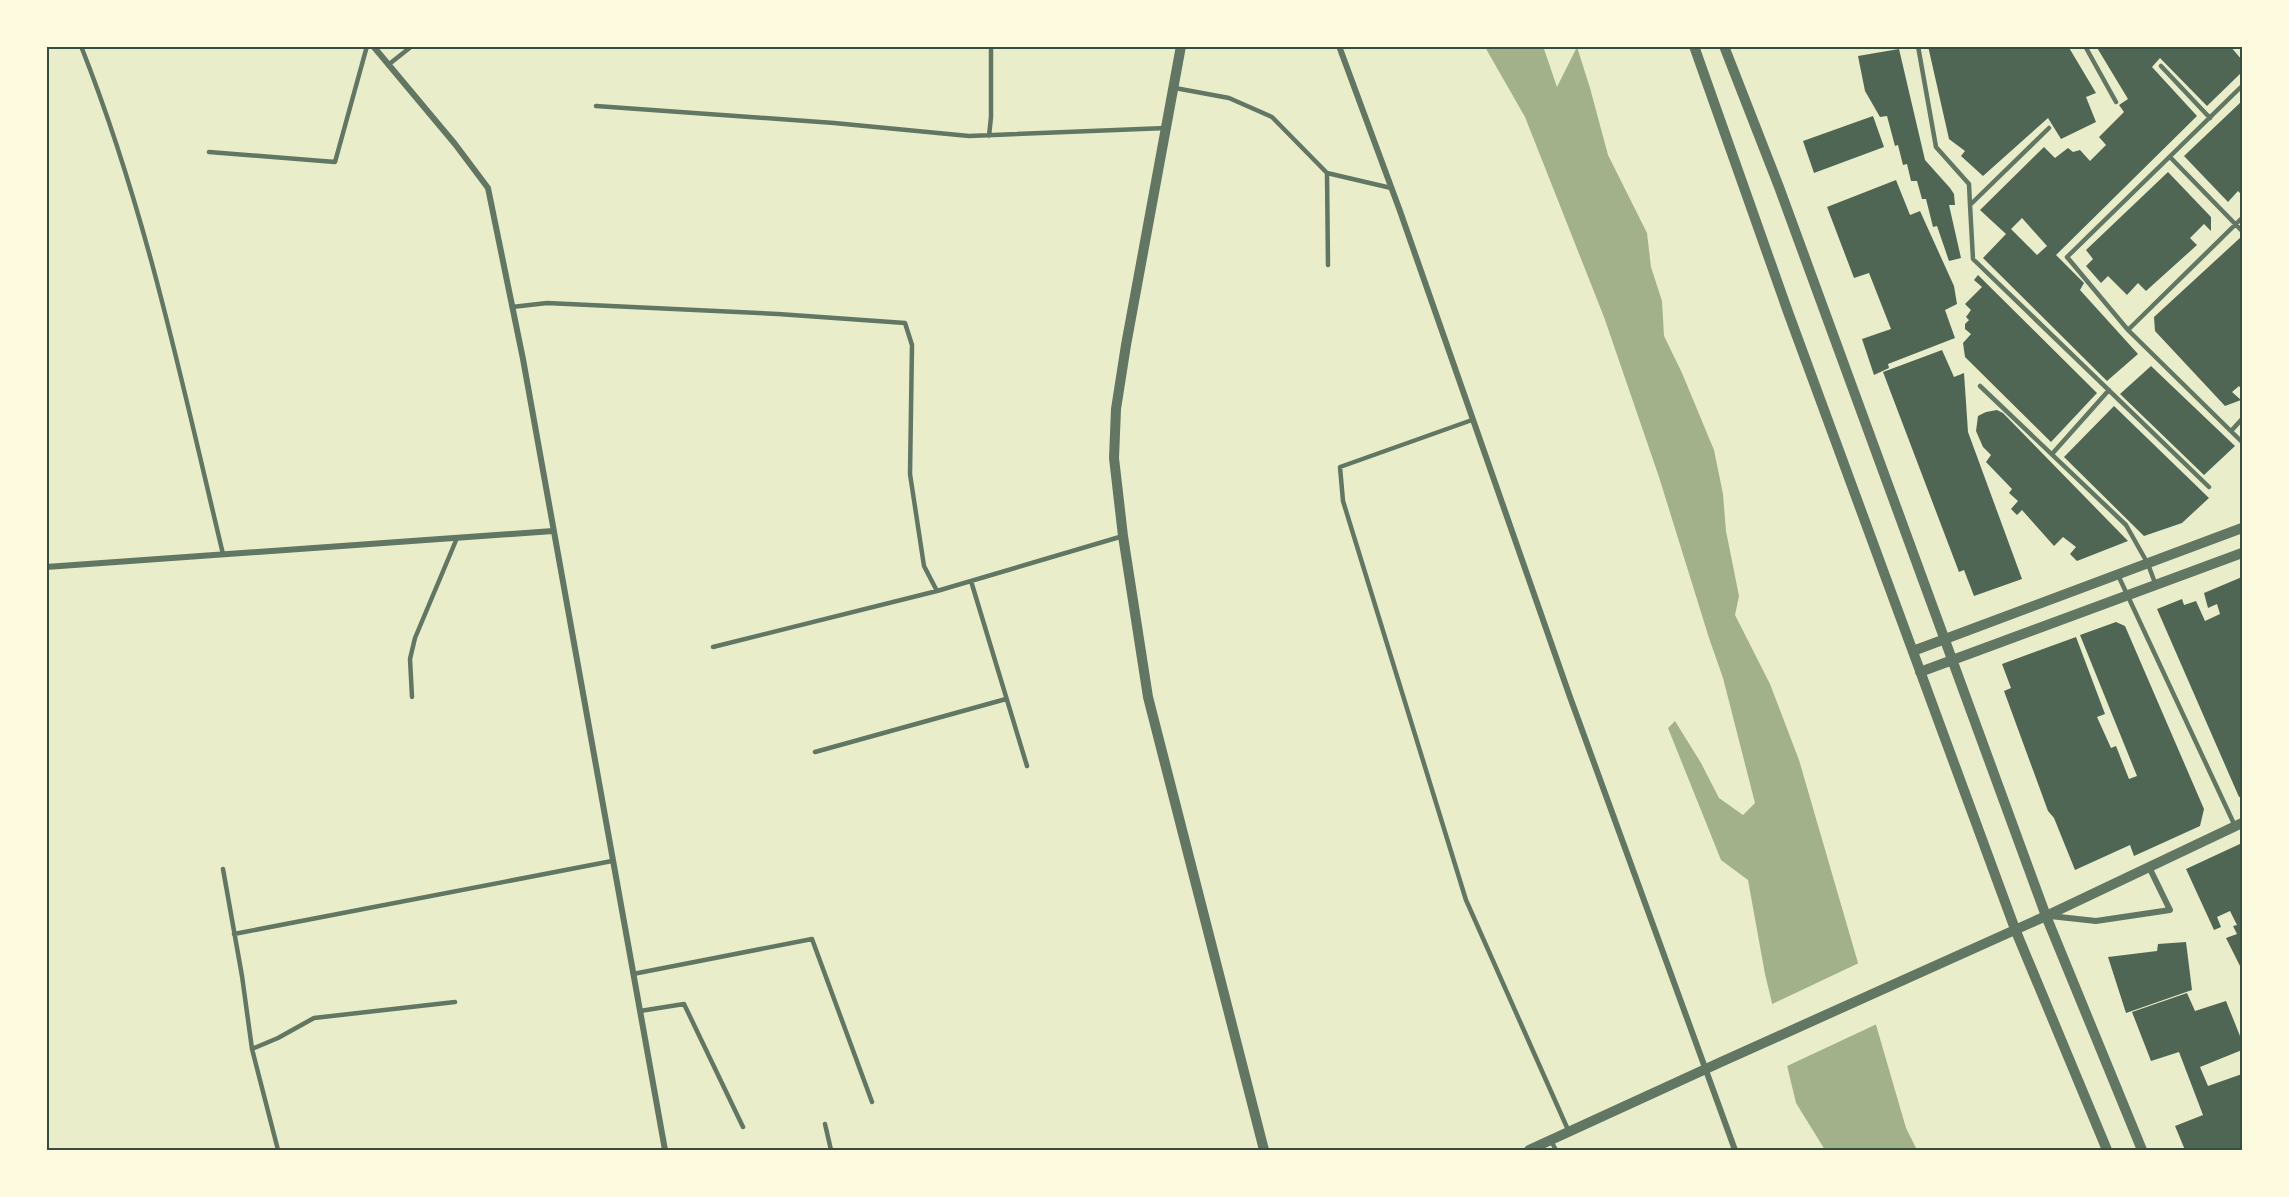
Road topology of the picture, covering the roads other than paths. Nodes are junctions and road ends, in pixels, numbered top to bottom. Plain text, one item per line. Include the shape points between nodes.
1 (81, 46) edge
2 (367, 46) edge
3 (373, 46) edge
4 (412, 46) edge
5 (991, 46) edge
6 (1181, 46) edge
7 (1339, 46) edge
8 (1694, 46) edge
9 (1724, 46) edge
10 (1918, 46) edge
11 (2085, 46) edge
12 (388, 65) junction
13 (2161, 66) dead end
14 (2242, 86) edge
15 (1175, 87) junction
16 (2116, 102) dead end
17 (596, 106) dead end
18 (2210, 118) junction
19 (1166, 128) junction
20 (2049, 128) dead end
21 (989, 136) junction
22 (209, 152) dead end
23 (2170, 157) junction
24 (1327, 173) junction
25 (1391, 188) junction
26 (1970, 205) junction
27 (2242, 218) edge
28 (2236, 224) junction
29 (2242, 231) edge
30 (1328, 265) dead end
31 (512, 307) junction
32 (2128, 330) junction
33 (1980, 386) dead end
34 (2109, 390) junction
35 (2242, 419) edge
36 (1472, 420) junction
37 (2232, 430) junction
38 (2242, 442) edge
39 (2052, 454) junction
40 (2208, 487) dead end
41 (2242, 528) edge
42 (553, 531) junction
43 (1123, 536) junction
44 (457, 538) junction
45 (2242, 553) edge
46 (223, 554) junction
47 (2148, 564) junction
48 (46, 567) edge
49 (2118, 575) junction
50 (971, 581) junction
51 (2156, 586) junction
52 (937, 591) junction
53 (2127, 597) junction
54 (1944, 639) junction
55 (713, 647) dead end
56 (1913, 651) junction
57 (1952, 661) junction
58 (1920, 672) junction
59 (412, 698) dead end
60 (1006, 699) junction
61 (816, 752) dead end
62 (1027, 766) dead end
63 (2239, 824) edge
64 (612, 861) junction
65 (2149, 867) junction
66 (223, 869) dead end
67 (2046, 916) junction
68 (2015, 929) junction
69 (234, 934) junction
70 (633, 974) junction
71 (455, 1002) dead end
72 (640, 1011) junction
73 (252, 1049) junction
74 (1704, 1070) junction
75 (872, 1102) dead end
76 (825, 1124) dead end
77 (743, 1127) dead end
78 (1569, 1132) junction
79 (1553, 1146) edge
80 (278, 1150) edge
81 (665, 1150) edge
82 (831, 1150) edge
83 (1264, 1150) edge
84 (1528, 1150) edge
85 (1735, 1150) edge
86 (2107, 1150) edge
87 (2142, 1150) edge

1 - 46 lane via 106,110 156,274
2 - 22 lane via 335,162
3 - 12 street
4 - 12 lane
5 - 21 lane
6 - 15 street
7 - 25 street
8 - 56 street
9 - 54 street
10 - 26 lane via 1936,147 1969,184
11 - 16 lane
12 - 31 street via 488,188
13 - 18 lane
14 - 18 lane
15 - 19 street
15 - 24 lane via 1228,98 1272,117
17 - 21 lane
18 - 23 lane
19 - 21 lane
19 - 43 street via 1116,409 1114,458
20 - 26 lane
23 - 28 lane
23 - 32 lane via 2067,257
24 - 25 lane
24 - 30 lane
25 - 36 street
26 - 34 lane via 1973,259
27 - 28 lane
28 - 29 lane
28 - 32 lane
31 - 42 street
31 - 52 lane via 558,303 905,323 912,345 910,474 924,566
32 - 37 lane
33 - 39 lane
34 - 39 lane
34 - 40 lane
35 - 37 lane
36 - 74 street
36 - 78 lane via 1340,467 1343,501 1466,900
37 - 38 lane
39 - 47 lane via 2126,525
41 - 47 street
42 - 44 street
42 - 64 street
43 - 50 lane
43 - 83 street via 1148,698
44 - 46 street
44 - 59 lane via 415,638 410,659
45 - 51 street
46 - 48 street
47 - 49 street
47 - 51 lane
49 - 53 lane
49 - 54 street
50 - 52 lane
50 - 60 lane
51 - 53 street
52 - 55 lane
53 - 57 street
53 - 63 lane
54 - 56 street
54 - 57 street
56 - 58 street
57 - 58 street
57 - 67 street
58 - 68 street
60 - 61 lane
60 - 62 lane
63 - 65 street
64 - 69 lane
64 - 70 street
65 - 67 street
65 - 67 street via 2170,910 2096,921
66 - 69 lane
67 - 68 street
67 - 87 street
68 - 74 street
68 - 86 street
69 - 73 lane
70 - 72 street
70 - 75 lane via 812,939
71 - 73 lane via 314,1018
72 - 77 lane via 684,1004
72 - 81 street
73 - 80 lane
74 - 78 street
74 - 85 street
76 - 82 lane
78 - 79 street
79 - 84 street

